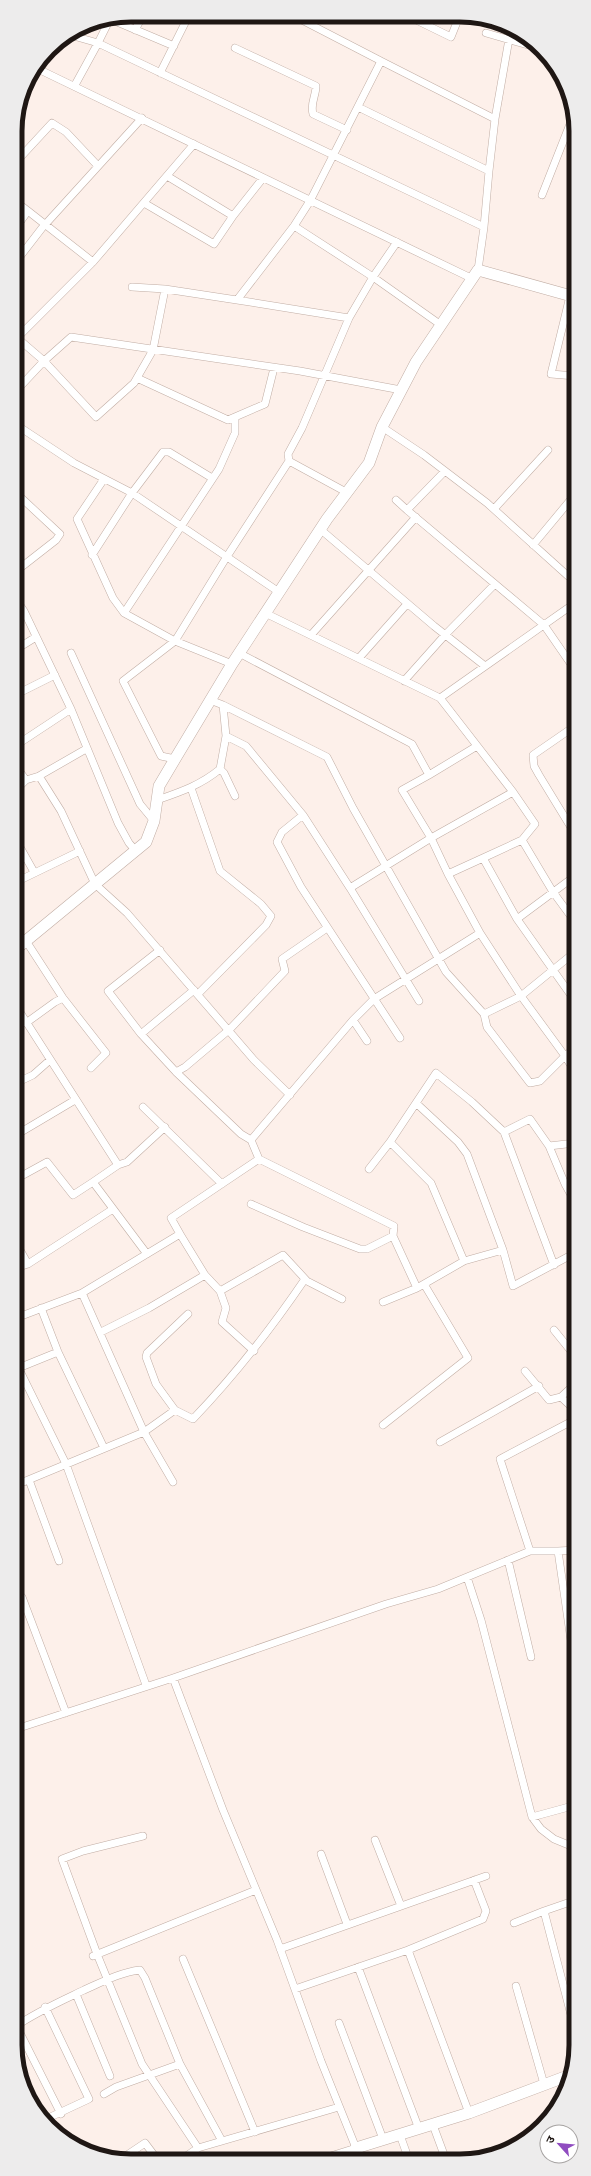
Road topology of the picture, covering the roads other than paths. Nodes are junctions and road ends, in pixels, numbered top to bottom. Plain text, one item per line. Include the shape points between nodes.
1 (140, 22) edge
2 (186, 22) edge
3 (306, 22) edge
4 (421, 22) edge
5 (457, 22) edge
6 (119, 23) edge
7 (107, 25) edge
8 (136, 30) junction
9 (486, 33) dead end
10 (77, 37) edge
11 (509, 39) junction
12 (98, 43) junction
13 (525, 44) edge
14 (174, 46) junction
15 (235, 48) dead end
16 (381, 61) junction
17 (41, 70) edge
18 (160, 73) junction
19 (75, 85) junction
20 (358, 107) junction
21 (142, 118) junction
22 (495, 119) junction
23 (569, 127) edge
24 (347, 130) junction
25 (194, 144) junction
26 (22, 155) edge
27 (333, 156) junction
28 (98, 166) junction
29 (489, 171) junction
30 (166, 176) junction
31 (263, 178) junction
32 (542, 195) dead end
33 (310, 201) junction
34 (144, 203) junction
35 (22, 206) edge
36 (22, 211) edge
37 (28, 211) junction
38 (233, 216) junction
39 (22, 220) edge
40 (45, 224) junction
41 (294, 226) junction
42 (484, 227) junction
43 (397, 242) junction
44 (22, 254) edge
45 (93, 262) junction
46 (476, 274) junction
47 (373, 277) junction
48 (132, 287) dead end
49 (165, 289) junction
50 (569, 296) edge
51 (237, 300) junction
52 (569, 311) edge
53 (350, 318) junction
54 (441, 325) junction
55 (22, 331) edge
56 (22, 342) edge
57 (153, 350) junction
58 (44, 361) junction
59 (274, 368) junction
60 (326, 376) junction
61 (569, 376) edge
62 (137, 378) junction
63 (22, 385) edge
64 (401, 390) junction
65 (235, 417) junction
66 (382, 427) junction
67 (22, 429) edge
68 (548, 450) dead end
69 (289, 461) junction
70 (445, 471) junction
71 (212, 478) junction
72 (104, 479) junction
73 (346, 492) junction
74 (132, 493) junction
75 (22, 499) edge
76 (396, 500) dead end
77 (569, 502) edge
78 (494, 509) junction
79 (408, 510) junction
80 (416, 518) junction
81 (180, 525) junction
82 (320, 529) junction
83 (533, 545) junction
84 (92, 555) junction
85 (226, 558) junction
86 (22, 567) edge
87 (368, 569) junction
88 (568, 576) edge
89 (495, 584) junction
90 (279, 592) junction
91 (407, 604) junction
92 (569, 607) edge
93 (22, 608) edge
94 (124, 613) junction
95 (265, 613) junction
96 (544, 625) junction
97 (445, 634) junction
98 (311, 635) junction
99 (36, 636) junction
100 (175, 641) junction
101 (22, 646) edge
102 (71, 653) dead end
103 (239, 653) junction
104 (359, 658) junction
105 (569, 661) edge
106 (232, 664) junction
107 (485, 666) junction
108 (54, 675) junction
109 (404, 681) junction
110 (22, 692) edge
111 (440, 698) junction
112 (210, 700) junction
113 (223, 705) junction
114 (71, 709) junction
115 (569, 730) edge
116 (226, 736) junction
117 (22, 742) edge
118 (477, 746) junction
119 (86, 749) junction
120 (175, 759) junction
121 (220, 769) junction
122 (22, 774) edge
123 (428, 775) junction
124 (40, 776) junction
125 (26, 780) junction
126 (22, 784) edge
127 (191, 788) junction
128 (513, 792) junction
129 (235, 796) dead end
130 (157, 800) junction
131 (303, 815) junction
132 (154, 820) junction
133 (569, 824) edge
134 (431, 838) junction
135 (522, 840) junction
136 (22, 851) edge
137 (80, 851) junction
138 (136, 851) junction
139 (484, 858) junction
140 (386, 866) junction
141 (34, 872) junction
142 (448, 874) junction
143 (22, 879) edge
144 (569, 880) edge
145 (96, 884) junction
146 (350, 888) junction
147 (553, 892) junction
148 (569, 914) edge
149 (517, 919) junction
150 (327, 928) junction
151 (480, 933) junction
152 (26, 941) junction
153 (22, 944) edge
154 (160, 950) junction
155 (569, 957) edge
156 (438, 958) junction
157 (552, 970) junction
158 (405, 978) junction
159 (196, 992) junction
160 (569, 993) edge
161 (521, 996) junction
162 (63, 998) junction
163 (374, 999) junction
164 (419, 1001) dead end
165 (484, 1014) junction
166 (22, 1016) edge
167 (353, 1020) junction
168 (26, 1023) junction
169 (229, 1030) junction
170 (141, 1034) junction
171 (400, 1038) dead end
172 (367, 1041) dead end
173 (569, 1053) edge
174 (565, 1056) junction
175 (50, 1060) junction
176 (569, 1062) edge
177 (91, 1068) dead end
178 (176, 1072) junction
179 (22, 1080) edge
180 (290, 1094) junction
181 (75, 1100) junction
182 (416, 1103) junction
183 (143, 1107) dead end
184 (164, 1127) junction
185 (22, 1131) edge
186 (504, 1132) junction
187 (251, 1140) junction
188 (390, 1142) junction
189 (569, 1144) edge
190 (549, 1146) junction
191 (259, 1159) junction
192 (118, 1166) junction
193 (369, 1169) dead end
194 (22, 1176) edge
195 (93, 1182) junction
196 (222, 1184) junction
197 (569, 1191) edge
198 (251, 1204) dead end
199 (113, 1208) junction
200 (180, 1234) junction
201 (393, 1236) junction
202 (503, 1250) junction
203 (22, 1254) edge
204 (147, 1254) junction
205 (569, 1256) edge
206 (464, 1261) junction
207 (28, 1264) junction
208 (554, 1265) junction
209 (22, 1266) edge
210 (204, 1275) junction
211 (306, 1279) junction
212 (424, 1284) junction
213 (417, 1288) junction
214 (220, 1291) junction
215 (82, 1293) junction
216 (342, 1299) dead end
217 (383, 1302) dead end
218 (42, 1308) junction
219 (188, 1314) dead end
220 (22, 1316) edge
221 (554, 1330) dead end
222 (101, 1332) junction
223 (569, 1348) edge
224 (254, 1351) junction
225 (58, 1352) junction
226 (22, 1367) edge
227 (525, 1371) dead end
228 (22, 1379) edge
229 (539, 1386) junction
230 (569, 1390) edge
231 (561, 1397) junction
232 (569, 1404) edge
233 (175, 1410) junction
234 (569, 1423) edge
235 (383, 1425) dead end
236 (144, 1432) junction
237 (440, 1442) dead end
238 (104, 1448) junction
239 (66, 1464) junction
240 (29, 1480) junction
241 (173, 1482) dead end
242 (22, 1483) edge
243 (569, 1550) edge
244 (530, 1551) junction
245 (558, 1551) junction
246 (508, 1560) junction
247 (59, 1561) dead end
248 (467, 1577) junction
249 (22, 1597) edge
250 (569, 1627) edge
251 (531, 1657) dead end
252 (173, 1678) junction
253 (146, 1686) junction
254 (66, 1713) junction
255 (22, 1727) edge
256 (569, 1807) edge
257 (532, 1817) junction
258 (143, 1836) dead end
259 (375, 1840) dead end
260 (569, 1845) edge
261 (321, 1854) dead end
262 (486, 1876) dead end
263 (474, 1880) junction
264 (256, 1890) junction
265 (569, 1902) edge
266 (401, 1906) junction
267 (544, 1911) junction
268 (514, 1923) dead end
269 (347, 1924) junction
270 (280, 1949) junction
271 (408, 1950) junction
272 (95, 1955) junction
273 (183, 1959) dead end
274 (358, 1967) junction
275 (108, 1979) junction
276 (516, 1986) dead end
277 (295, 1989) junction
278 (76, 1994) junction
279 (569, 2007) edge
280 (45, 2008) junction
281 (22, 2022) edge
282 (339, 2023) dead end
283 (22, 2038) edge
284 (180, 2064) junction
285 (149, 2075) junction
286 (110, 2076) dead end
287 (564, 2077) edge
288 (544, 2084) junction
289 (104, 2094) dead end
290 (339, 2107) junction
291 (469, 2113) junction
292 (61, 2114) junction
293 (50, 2118) edge
294 (433, 2124) junction
295 (419, 2129) junction
296 (255, 2132) junction
297 (400, 2135) junction
298 (383, 2139) junction
299 (222, 2142) junction
300 (198, 2148) junction
301 (356, 2148) junction
302 (129, 2154) edge
303 (154, 2154) edge
304 (193, 2154) edge
305 (337, 2154) edge
306 (357, 2154) edge
307 (407, 2154) edge
308 (444, 2154) edge

1 - 8 street
2 - 14 street
3 - 16 street
4 - 5 street via 451,36
6 - 8 street
7 - 12 street
8 - 14 street
9 - 11 street
10 - 12 street
11 - 13 street
11 - 22 street
12 - 18 street
12 - 19 street
14 - 18 street
15 - 24 street via 316,86 311,107 313,114
16 - 20 street
16 - 22 street
17 - 19 street
18 - 27 street
19 - 21 street
20 - 24 street
20 - 29 street
21 - 25 street
21 - 28 street
22 - 29 street
23 - 32 street
24 - 27 street
25 - 30 street
25 - 31 street
26 - 28 street via 52,123 66,132
27 - 33 street
27 - 42 street
28 - 40 street
29 - 42 street
30 - 34 street
30 - 38 street
31 - 33 street
31 - 38 street
33 - 41 street
33 - 43 street
34 - 38 street via 214,244
34 - 45 street
35 - 37 street
36 - 37 street
37 - 39 street
37 - 40 street
40 - 44 street
40 - 45 street
41 - 47 street
41 - 51 street
42 - 46 street
43 - 46 street
43 - 47 street
45 - 55 street
46 - 50 street
46 - 54 street
47 - 53 street
47 - 54 street
48 - 49 street
49 - 51 street
49 - 57 street
51 - 53 street
52 - 61 street via 551,374
53 - 60 street
54 - 64 street
56 - 58 street
57 - 58 street via 71,337
57 - 59 street
57 - 62 street
58 - 62 street via 96,417
58 - 63 street
59 - 60 street
59 - 65 street via 265,404
60 - 64 street
60 - 69 street via 288,454
62 - 65 street via 228,420
64 - 66 street
65 - 71 street via 235,433
66 - 70 street
66 - 73 street via 369,463
67 - 72 street via 74,463
68 - 78 street
69 - 73 street
69 - 85 street
70 - 78 street
70 - 79 street
71 - 74 street via 169,452 163,452
71 - 81 street
72 - 74 street
72 - 84 street via 77,519
73 - 82 street
74 - 81 street
74 - 84 street
75 - 86 street via 60,534
76 - 79 street
77 - 83 street
78 - 83 street
79 - 80 street
80 - 87 street
80 - 89 street
81 - 85 street
81 - 94 street
82 - 87 street
82 - 90 street
83 - 88 street
84 - 94 street via 113,598
85 - 90 street
85 - 100 street
87 - 91 street
87 - 98 street
89 - 96 street
89 - 97 street
90 - 95 street
91 - 97 street
91 - 104 street
92 - 96 street
93 - 99 street
94 - 100 street
95 - 98 street
95 - 103 street
96 - 105 street
96 - 107 street
97 - 107 street
97 - 109 street
98 - 104 street
99 - 101 street
99 - 108 street
100 - 106 street
100 - 120 street via 123,681 161,756
102 - 132 street via 140,804
103 - 106 street
103 - 123 street via 412,744
104 - 109 street
106 - 112 street
107 - 111 street
108 - 110 street
108 - 114 street
109 - 111 street
111 - 118 street
112 - 113 street
112 - 120 street
113 - 116 street
113 - 140 street via 327,757
114 - 117 street
114 - 119 street
115 - 133 street via 533,755 538,775
116 - 121 street
116 - 131 street via 246,746
118 - 123 street
118 - 128 street
119 - 124 street
119 - 138 street via 118,823
120 - 130 street via 159,786
121 - 127 street
121 - 129 street via 224,772
122 - 125 street
123 - 134 street via 402,790
124 - 125 street
124 - 137 street via 61,811
125 - 126 street
127 - 130 street
127 - 159 street via 220,871 271,916 266,925
128 - 134 street
128 - 135 street via 535,824
130 - 132 street
131 - 146 street
131 - 150 street via 282,832 277,842
132 - 138 street via 146,842
134 - 140 street
134 - 142 street
135 - 139 street
135 - 147 street
136 - 141 street
137 - 141 street
137 - 145 street
138 - 145 street
139 - 142 street
139 - 149 street
140 - 146 street
140 - 156 street
141 - 143 street
142 - 151 street
144 - 147 street
145 - 152 street
145 - 154 street
146 - 158 street
147 - 148 street
147 - 149 street
149 - 157 street
150 - 163 street
150 - 169 street via 282,959 285,971
151 - 156 street
151 - 161 street
152 - 153 street
152 - 162 street
154 - 159 street
154 - 170 street via 108,991
155 - 157 street
156 - 158 street
156 - 165 street via 446,972
157 - 160 street
157 - 161 street
158 - 163 street
158 - 164 street
159 - 169 street
159 - 170 street
161 - 165 street
161 - 174 street
162 - 168 street
162 - 177 street via 106,1053
163 - 167 street
163 - 171 street
165 - 174 street via 487,1028 530,1083 540,1081
166 - 168 street
167 - 172 street
167 - 180 street
168 - 175 street
169 - 178 street
169 - 180 street via 254,1060
170 - 178 street
173 - 174 street
174 - 176 street
175 - 179 street
175 - 181 street
178 - 187 street via 241,1134
180 - 187 street
181 - 185 street
181 - 192 street
182 - 186 street via 436,1073
182 - 188 street
182 - 202 street via 458,1142 467,1154
183 - 184 street
184 - 192 street via 127,1162
184 - 196 street
186 - 190 street via 530,1119
186 - 208 street
187 - 191 street
188 - 193 street
188 - 206 street via 432,1183
189 - 190 street
190 - 197 street
191 - 196 street
191 - 201 street via 394,1226
192 - 195 street
194 - 195 street via 47,1162 73,1194
195 - 199 street
196 - 200 street via 172,1218
198 - 201 street via 360,1248 367,1249
199 - 204 street
199 - 207 street
200 - 204 street
200 - 210 street
201 - 213 street
202 - 206 street
202 - 208 street via 513,1286
203 - 207 street
204 - 215 street
205 - 208 street
206 - 212 street
207 - 209 street
210 - 214 street
210 - 222 street via 150,1308
211 - 214 street via 282,1255
211 - 216 street
211 - 224 street
212 - 213 street
212 - 235 street via 468,1358
213 - 217 street
214 - 224 street via 226,1308 222,1322
215 - 218 street
215 - 222 street
218 - 220 street
218 - 225 street
219 - 233 street via 147,1353 146,1357 156,1384
221 - 223 street
222 - 236 street via 113,1366
224 - 233 street via 228,1383 193,1419
225 - 226 street
225 - 238 street
227 - 229 street
228 - 239 street
229 - 231 street via 549,1400
229 - 237 street
230 - 231 street
231 - 232 street
233 - 236 street
234 - 244 street via 500,1459
236 - 238 street
236 - 241 street
238 - 239 street
239 - 240 street
239 - 253 street
240 - 242 street
240 - 247 street
243 - 245 street
244 - 245 street
244 - 246 street
245 - 250 street
246 - 248 street
246 - 251 street
248 - 252 street
248 - 257 street via 489,1649
249 - 254 street
252 - 253 street
252 - 264 street via 222,1810
253 - 254 street
254 - 255 street
256 - 257 street
257 - 260 street via 541,1829 554,1839
258 - 272 street via 82,1851 62,1859
259 - 266 street
261 - 269 street
262 - 263 street
263 - 266 street
263 - 271 street via 486,1911 482,1919
264 - 270 street
264 - 272 street
265 - 267 street
266 - 269 street
267 - 268 street
267 - 279 street
269 - 270 street
270 - 277 street
271 - 274 street
271 - 291 street
272 - 275 street
273 - 296 street
274 - 277 street
274 - 295 street
275 - 278 street
275 - 284 street via 140,1970
275 - 285 street via 142,2064
276 - 288 street
277 - 290 street
278 - 280 street
278 - 286 street
280 - 281 street
280 - 292 street via 90,2099
282 - 298 street
283 - 292 street
284 - 285 street
284 - 299 street
285 - 289 street
285 - 300 street
287 - 288 street
288 - 291 street
290 - 296 street
290 - 301 street
291 - 294 street
292 - 293 street
294 - 295 street
294 - 308 street
295 - 297 street
296 - 299 street
297 - 298 street
297 - 307 street
298 - 301 street
299 - 300 street
300 - 304 street
301 - 305 street
301 - 306 street
302 - 303 street via 146,2142

